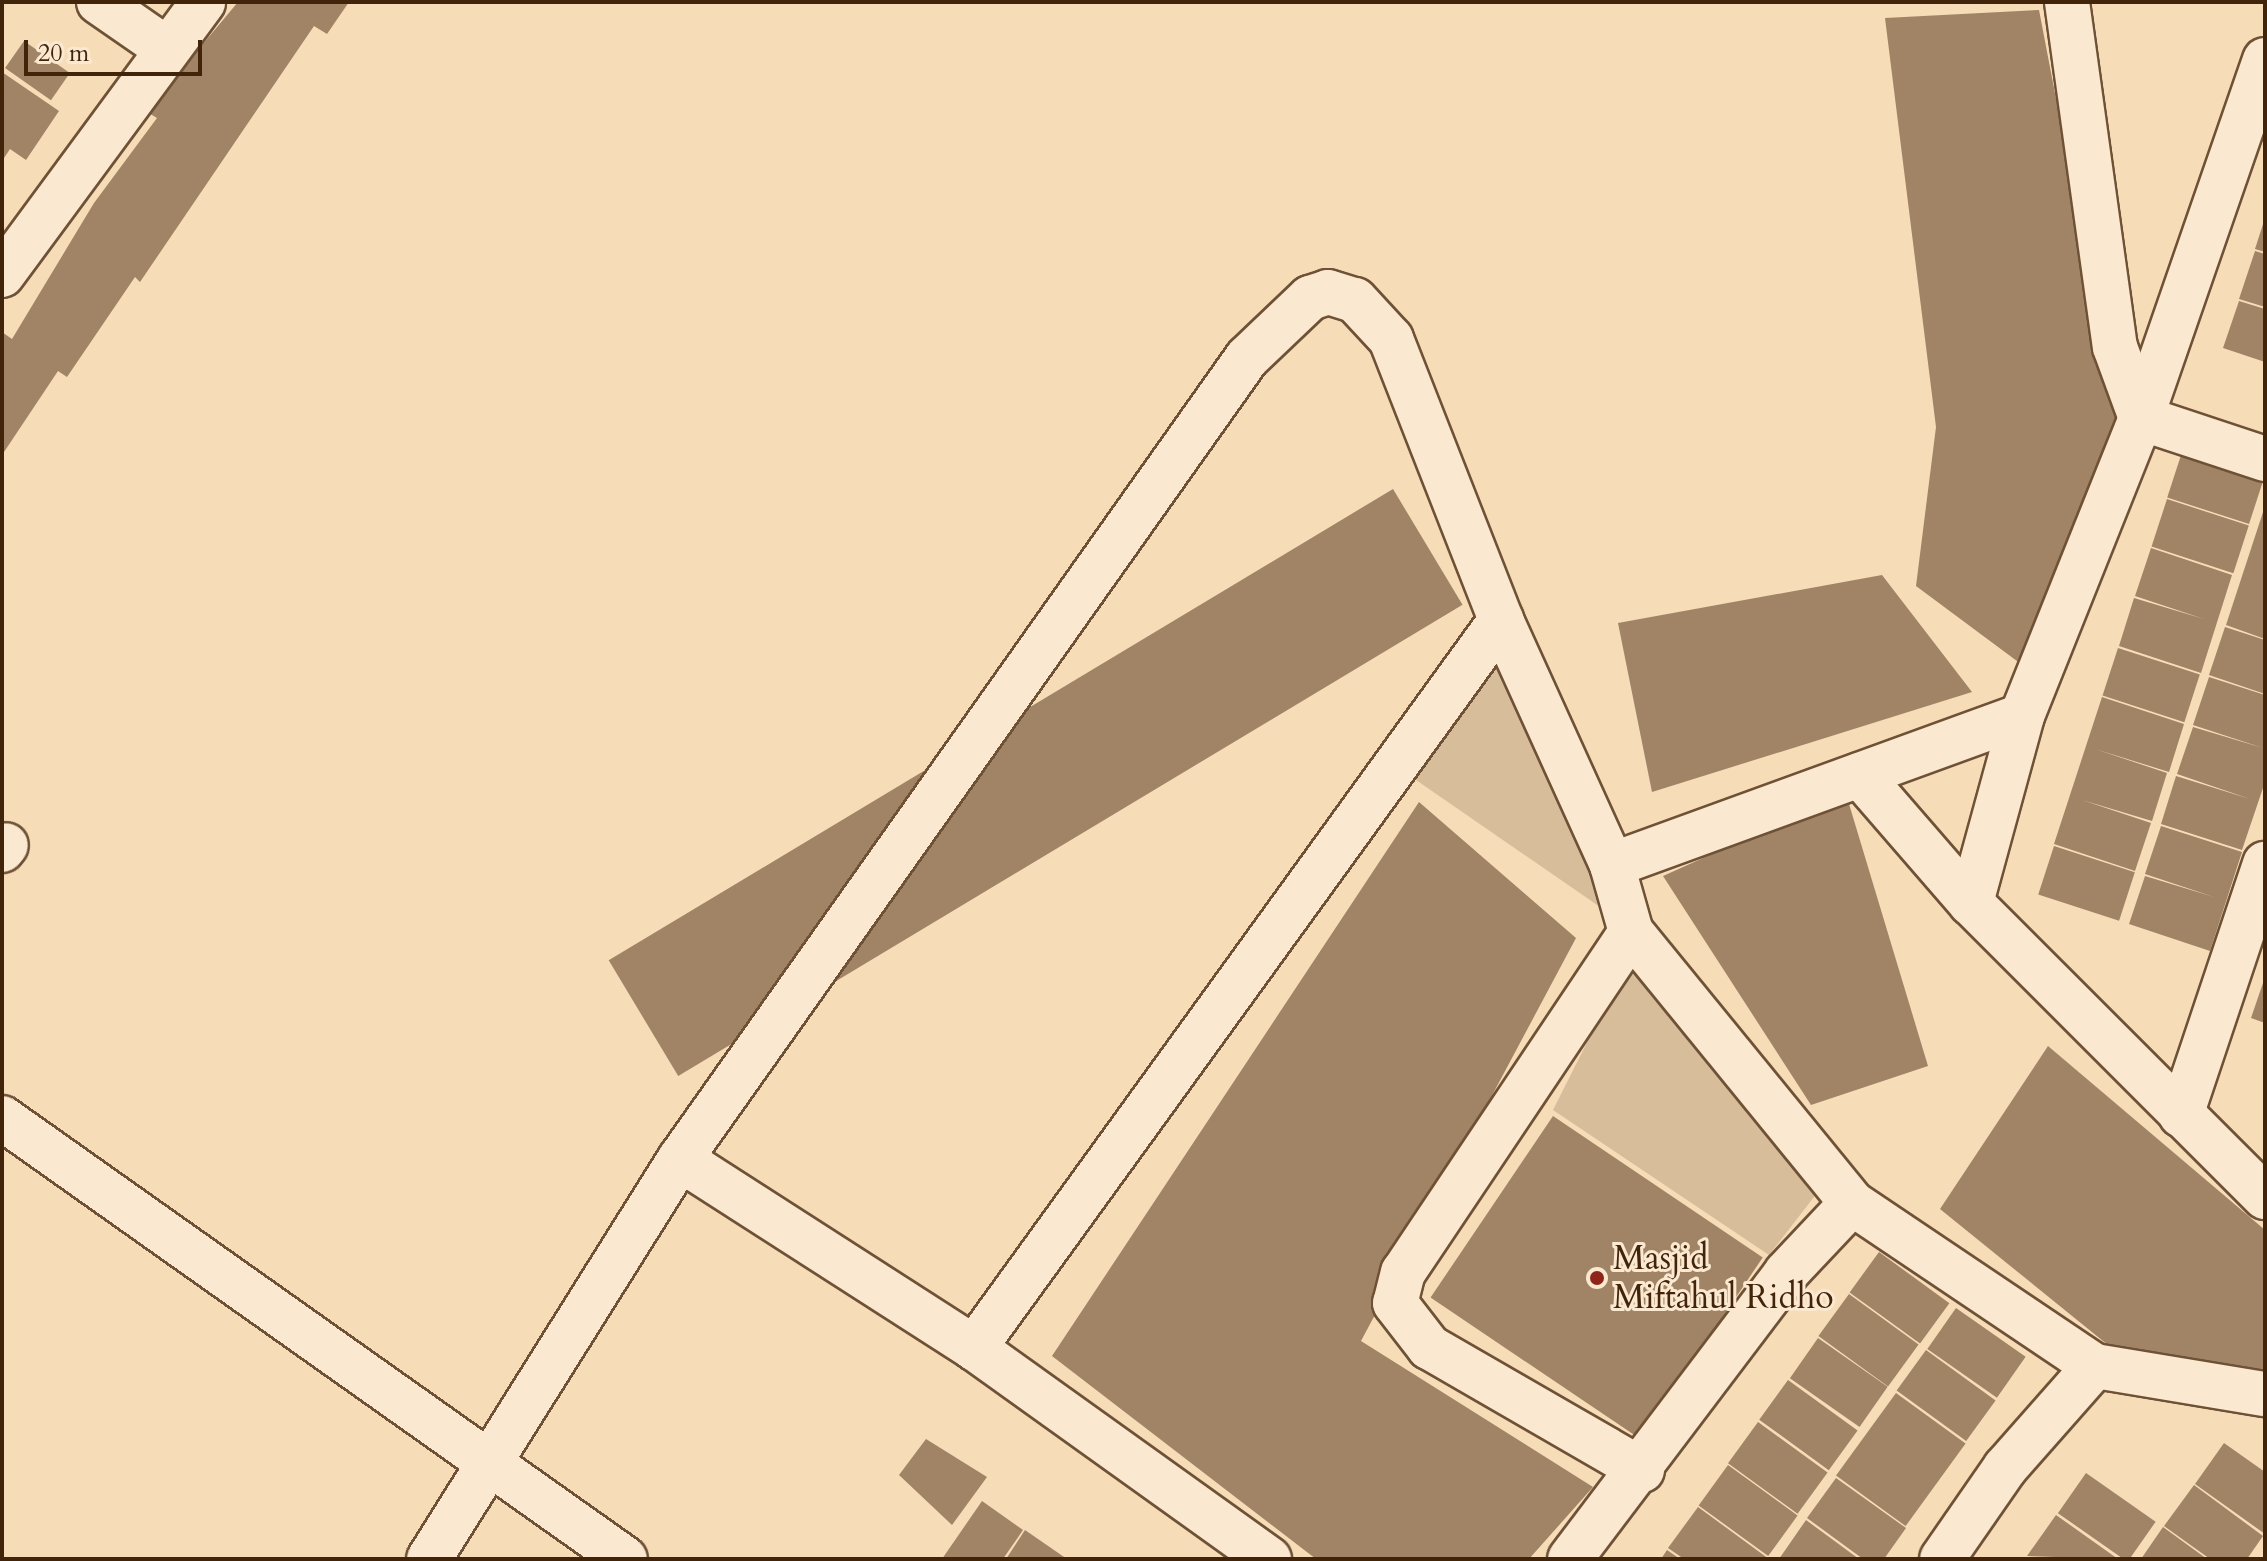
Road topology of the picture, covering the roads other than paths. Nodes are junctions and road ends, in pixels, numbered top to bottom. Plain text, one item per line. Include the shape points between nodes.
1 (99, 2) edge
2 (203, 2) edge
3 (2067, 2) edge
4 (167, 49) junction
5 (2265, 60) edge
6 (2, 275) edge
7 (2141, 418) junction
8 (2265, 459) edge
9 (1501, 620) junction
10 (2022, 716) junction
11 (1860, 775) junction
12 (2265, 864) edge
13 (1612, 865) junction
14 (1971, 903) junction
15 (1631, 932) junction
16 (2181, 1115) junction
17 (2, 1118) edge
18 (680, 1159) junction
19 (2265, 1197) edge
20 (1852, 1203) junction
21 (974, 1348) junction
22 (2095, 1366) junction
23 (2265, 1394) edge
24 (495, 1463) junction
25 (1642, 1470) junction
26 (429, 1559) edge
27 (625, 1559) edge
28 (1269, 1559) edge
29 (1570, 1559) edge
30 (1942, 1559) edge

1 - 4 street
2 - 4 street
3 - 7 street via 2115,347
4 - 6 street
5 - 7 street
7 - 8 street
7 - 10 street
9 - 13 street
9 - 18 street via 1391,339 1355,300 1328,292 1310,298 1247,358
9 - 21 street
10 - 11 street
10 - 14 street
11 - 13 street
11 - 14 street
12 - 16 street
13 - 15 street
14 - 16 street
15 - 20 street
15 - 25 street via 1403,1272 1395,1303 1429,1347
16 - 19 street
17 - 24 street
18 - 21 street
18 - 24 street
20 - 22 street
20 - 25 street via 1786,1273
21 - 28 street
22 - 23 street
22 - 30 street via 2005,1468
24 - 26 street
24 - 27 street
25 - 29 street

